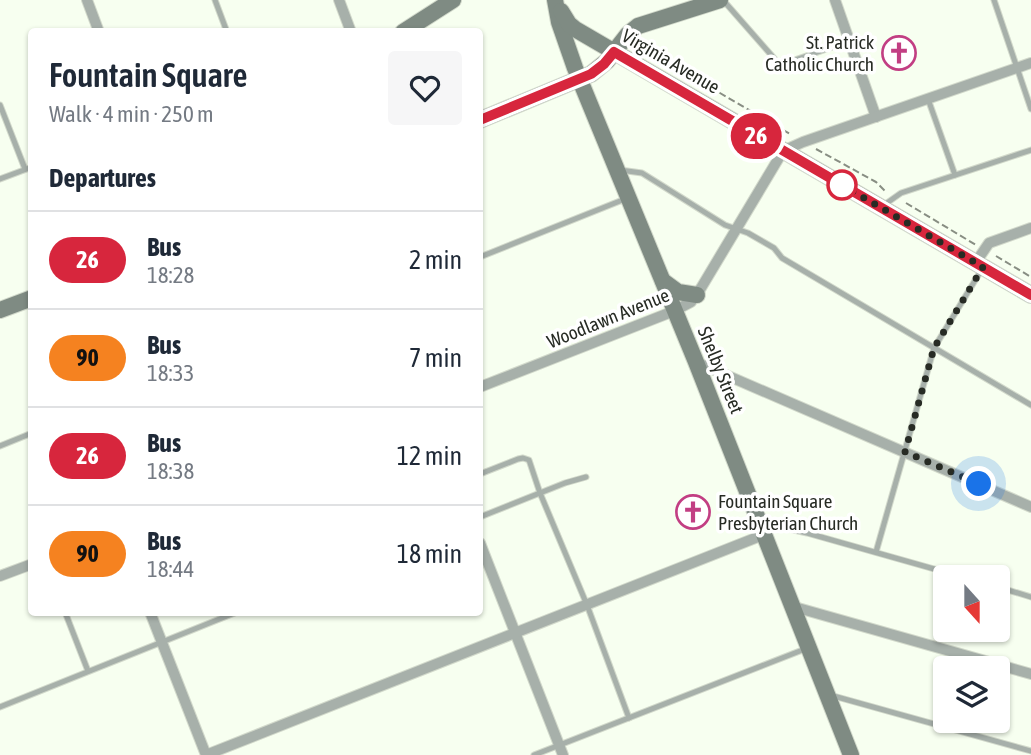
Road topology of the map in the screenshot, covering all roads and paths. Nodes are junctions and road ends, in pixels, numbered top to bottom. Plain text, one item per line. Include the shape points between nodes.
1 (87, 0) edge
2 (215, 0) edge
3 (339, 0) edge
4 (555, 0) edge
5 (721, 0) edge
6 (835, 0) edge
7 (994, 0) edge
8 (451, 1) edge
9 (98, 28) edge
10 (226, 28) edge
11 (350, 28) edge
12 (409, 28) edge
13 (850, 41) junction
14 (640, 47) dead end
15 (614, 52) junction
16 (1031, 63) edge
17 (1018, 68) junction
18 (580, 79) junction
19 (928, 99) junction
20 (0, 105) edge
21 (1031, 109) edge
22 (876, 117) junction
23 (483, 119) edge
24 (803, 142) junction
25 (1031, 150) edge
26 (783, 151) junction
27 (28, 168) edge
28 (617, 169) junction
29 (955, 175) junction
30 (0, 179) edge
31 (896, 197) junction
32 (628, 198) junction
33 (881, 207) junction
34 (1031, 228) edge
35 (737, 229) junction
36 (483, 256) edge
37 (981, 260) junction
38 (660, 276) junction
39 (1031, 277) edge
40 (697, 295) junction
41 (1031, 295) edge
42 (28, 303) edge
43 (0, 310) edge
44 (674, 312) junction
45 (934, 348) junction
46 (696, 362) junction
47 (483, 386) edge
48 (1031, 405) edge
49 (28, 435) edge
50 (0, 446) edge
51 (905, 452) junction
52 (483, 473) edge
53 (586, 477) dead end
54 (540, 493) junction
55 (1031, 507) edge
56 (483, 516) edge
57 (761, 529) junction
58 (483, 551) edge
59 (876, 552) junction
60 (28, 566) edge
61 (933, 568) edge
62 (0, 576) edge
63 (1010, 591) edge
64 (1031, 597) edge
65 (587, 605) junction
66 (791, 606) junction
67 (67, 616) edge
68 (151, 616) edge
69 (227, 616) edge
70 (515, 633) junction
71 (161, 642) junction
72 (808, 648) junction
73 (88, 671) junction
74 (1031, 674) edge
75 (827, 694) junction
76 (0, 707) edge
77 (629, 718) junction
78 (561, 750) edge
79 (1031, 751) edge
80 (206, 755) edge
81 (534, 755) edge
82 (851, 755) edge

1 - 9 street
2 - 10 lane
3 - 11 street
4 - 15 main road, Virginia Avenue via 575,29
4 - 18 main road, Shelby Street
5 - 13 lane via 780,65
5 - 15 main road via 686,6 638,26
6 - 13 street
7 - 17 lane
8 - 12 main road
13 - 22 street
14 - 24 path
15 - 18 main road via 600,68
15 - 26 main road, Virginia Avenue
16 - 17 street
17 - 19 street
17 - 21 lane
18 - 23 main road
18 - 28 main road, Shelby Street
19 - 22 street
19 - 29 lane
20 - 27 lane
22 - 24 street
24 - 26 street
24 - 31 path
25 - 29 lane
26 - 33 main road, Virginia Avenue
26 - 35 street, Woodlawn Avenue
27 - 30 lane
28 - 32 main road, Shelby Street
28 - 35 lane via 642,173
29 - 31 lane
31 - 33 lane
31 - 37 path
32 - 36 lane
32 - 38 main road, Shelby Street
33 - 37 main road, Virginia Avenue
34 - 37 street via 989,243
35 - 40 street, Woodlawn Avenue
35 - 45 lane
37 - 39 path
37 - 41 main road, Virginia Avenue
37 - 45 lane
38 - 40 main road via 674,290
38 - 44 main road, Shelby Street
40 - 44 street, Woodlawn Avenue
42 - 43 main road
44 - 46 main road, Shelby Street
44 - 47 street, Woodlawn Avenue
45 - 48 lane
45 - 51 lane
46 - 51 street
46 - 57 main road, Shelby Street
49 - 50 lane
51 - 55 street
51 - 59 lane
52 - 54 lane via 526,459
53 - 54 lane
54 - 56 lane
54 - 65 lane
57 - 59 lane via 807,533
57 - 65 street
57 - 66 main road, Shelby Street
58 - 70 street
59 - 61 lane
60 - 62 street
63 - 64 lane
65 - 70 street
65 - 77 lane
66 - 72 main road, Shelby Street
66 - 74 street
67 - 73 lane
68 - 71 street
69 - 71 lane
70 - 78 street
70 - 80 street
71 - 73 lane
71 - 80 street
72 - 75 main road, Shelby Street
72 - 77 lane
73 - 76 lane
75 - 79 lane
75 - 82 main road, Shelby Street
77 - 78 lane
78 - 81 lane

